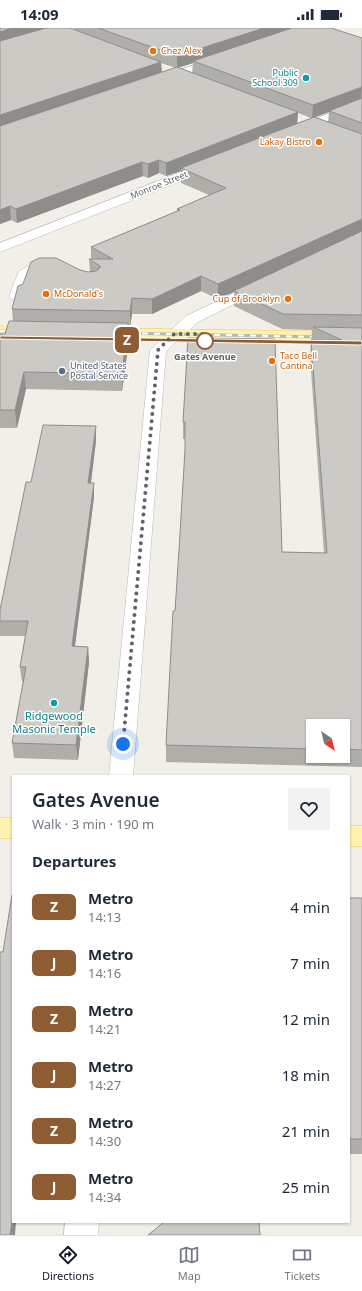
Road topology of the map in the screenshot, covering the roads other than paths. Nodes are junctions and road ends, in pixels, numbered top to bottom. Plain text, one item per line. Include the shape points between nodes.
1 (234, 55) edge
2 (159, 67) edge
3 (177, 74) junction
4 (197, 81) edge
5 (142, 86) edge
6 (362, 105) edge
7 (299, 119) edge
8 (312, 124) junction
9 (328, 130) edge
10 (284, 135) edge
11 (219, 161) edge
12 (0, 248) edge
13 (70, 270) edge
14 (277, 278) edge
15 (17, 296) edge
16 (0, 331) edge
17 (53, 332) edge
18 (84, 333) edge
19 (174, 334) junction
20 (362, 337) edge
21 (121, 775) edge
22 (0, 828) edge
23 (12, 828) edge
24 (350, 836) edge
25 (362, 836) edge
26 (82, 1223) edge
27 (81, 1235) edge

1 - 3 street
2 - 3 street
3 - 4 street
3 - 5 street
6 - 8 street
7 - 8 street
8 - 9 street
8 - 10 street
11 - 12 street, Monroe Street
13 - 15 street via 47,266 28,271 24,274
14 - 19 street via 192,319
16 - 17 main road
18 - 19 main road
19 - 20 main road
19 - 21 street via 158,350
22 - 23 main road
24 - 25 main road
26 - 27 street

